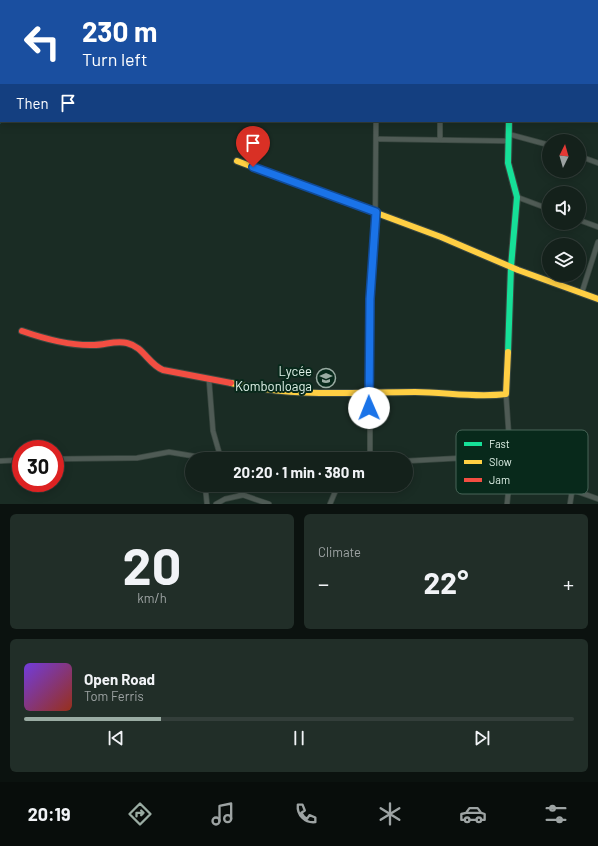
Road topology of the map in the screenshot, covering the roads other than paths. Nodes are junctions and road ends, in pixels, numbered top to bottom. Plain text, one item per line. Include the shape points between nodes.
1 (376, 122) edge
2 (440, 122) edge
3 (509, 122) edge
4 (508, 134) junction
5 (377, 139) junction
6 (440, 139) junction
7 (508, 141) junction
8 (542, 143) edge
9 (586, 159) edge
10 (237, 160) dead end
11 (598, 163) edge
12 (517, 197) junction
13 (542, 206) edge
14 (376, 212) junction
15 (586, 223) edge
16 (598, 227) edge
17 (598, 242) edge
18 (511, 267) junction
19 (582, 292) junction
20 (598, 299) edge
21 (22, 331) dead end
22 (209, 380) junction
23 (369, 394) junction
24 (506, 394) junction
25 (508, 430) edge
26 (219, 452) edge
27 (370, 452) edge
28 (185, 455) edge
29 (64, 459) edge
30 (456, 459) edge
31 (12, 460) edge
32 (0, 461) edge
33 (413, 461) edge
34 (205, 492) edge
35 (240, 492) edge
36 (335, 492) edge
37 (508, 494) edge
38 (572, 494) edge
39 (582, 494) edge
40 (243, 495) junction
41 (598, 499) edge
42 (206, 504) edge
43 (216, 504) edge
44 (269, 504) edge
45 (330, 504) edge
46 (507, 504) edge
47 (570, 504) edge

1 - 5 street
2 - 6 street
3 - 4 street
4 - 7 street
4 - 8 street
5 - 6 street
5 - 14 street
6 - 7 street
7 - 12 street via 509,169
9 - 11 street
10 - 14 street
12 - 13 street
12 - 18 street
14 - 18 street
14 - 23 street via 370,299
15 - 16 street
17 - 19 street
18 - 19 street
18 - 24 street
19 - 20 street
21 - 22 street via 73,344 92,345 121,341 129,343 140,347 154,366 162,370
22 - 23 street via 270,390
22 - 26 street via 213,431
23 - 24 street via 417,392 484,397
23 - 27 street
24 - 25 street
28 - 29 street via 169,452 137,458
30 - 33 street
31 - 32 street
34 - 42 street
35 - 40 street
36 - 45 street
37 - 46 street
38 - 47 street
39 - 41 street
40 - 43 street
40 - 44 street

